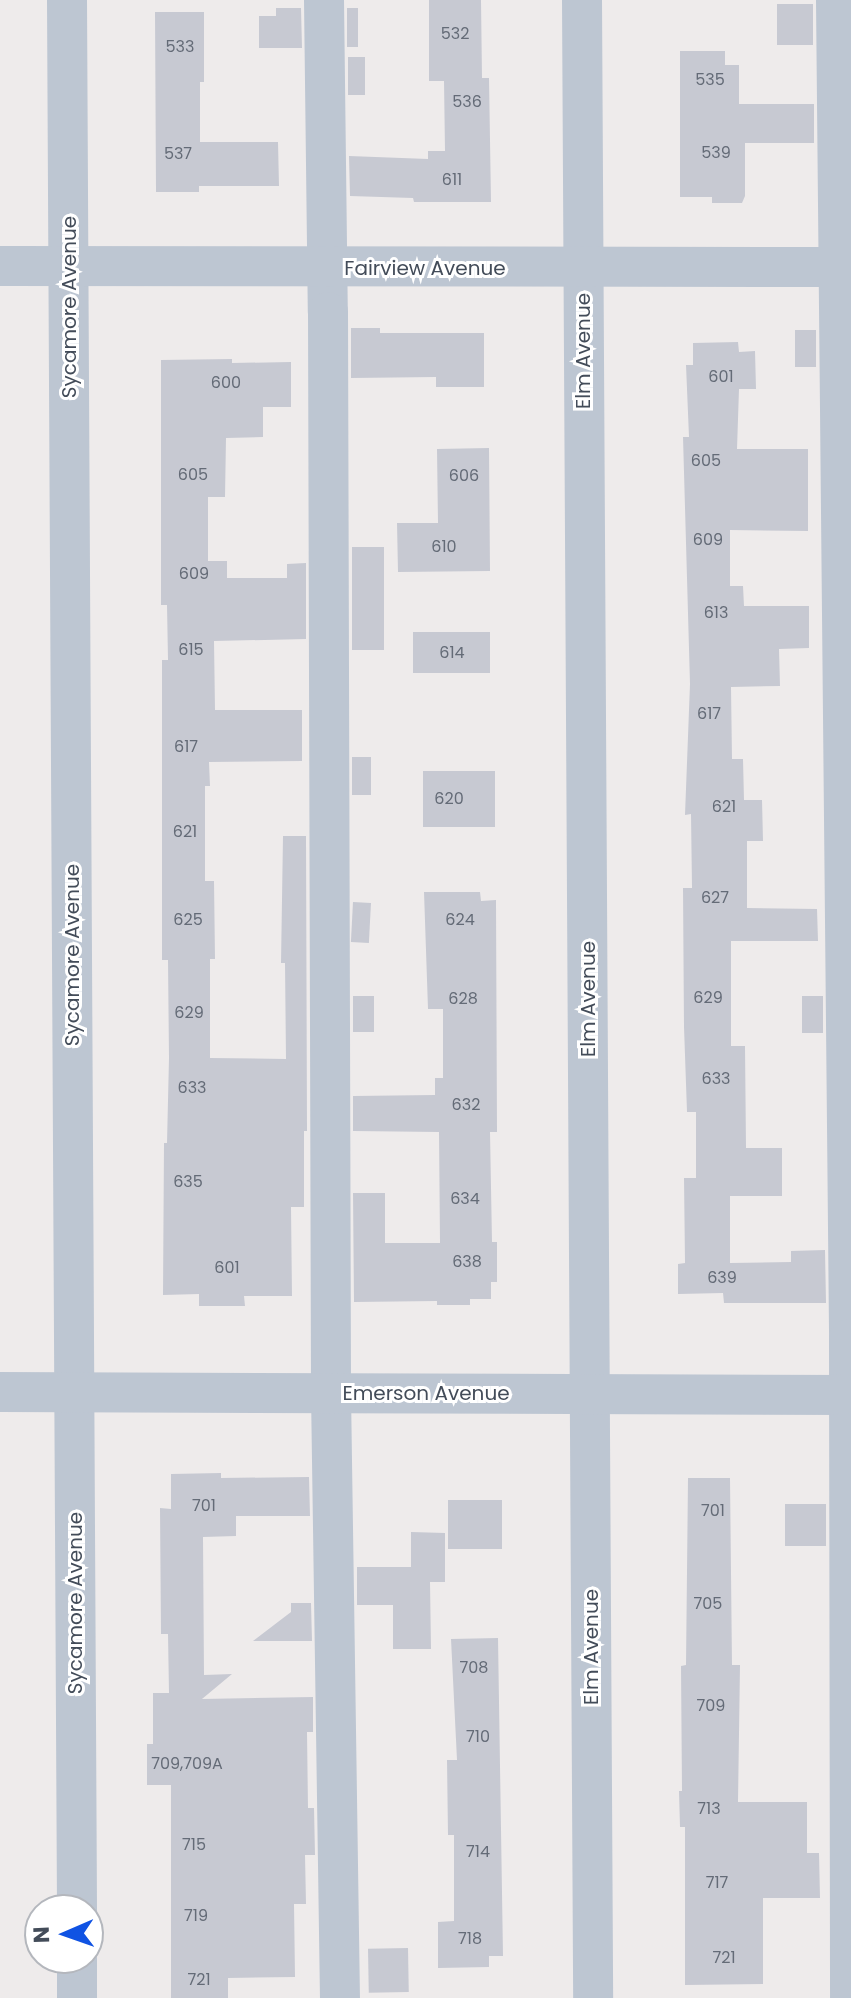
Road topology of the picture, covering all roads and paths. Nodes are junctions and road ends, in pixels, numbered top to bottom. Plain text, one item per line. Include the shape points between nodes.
1 (67, 0) edge
2 (324, 0) edge
3 (582, 0) edge
4 (836, 0) edge
5 (0, 266) edge
6 (69, 266) junction
7 (844, 267) edge
8 (328, 268) junction
9 (583, 269) junction
10 (0, 1392) edge
11 (74, 1392) junction
12 (331, 1393) junction
13 (590, 1394) junction
14 (850, 1395) edge
15 (77, 1894) edge
16 (77, 1974) edge
17 (77, 1998) edge
18 (340, 1998) edge
19 (593, 1998) edge
20 (850, 1998) edge

1 - 6 street, Sycamore Avenue
2 - 8 street
3 - 9 street, Elm Avenue
4 - 7 street
5 - 6 street, Fairview Avenue
6 - 8 street, Fairview Avenue
6 - 11 street, Sycamore Avenue
7 - 9 street, Fairview Avenue
7 - 14 street
8 - 9 street, Fairview Avenue
8 - 12 street
9 - 13 street, Elm Avenue
10 - 11 street, Emerson Avenue
11 - 12 street, Emerson Avenue
11 - 15 street, Sycamore Avenue
12 - 13 street, Emerson Avenue
12 - 18 street
13 - 14 street, Emerson Avenue
13 - 19 street, Elm Avenue
14 - 20 street
16 - 17 street

